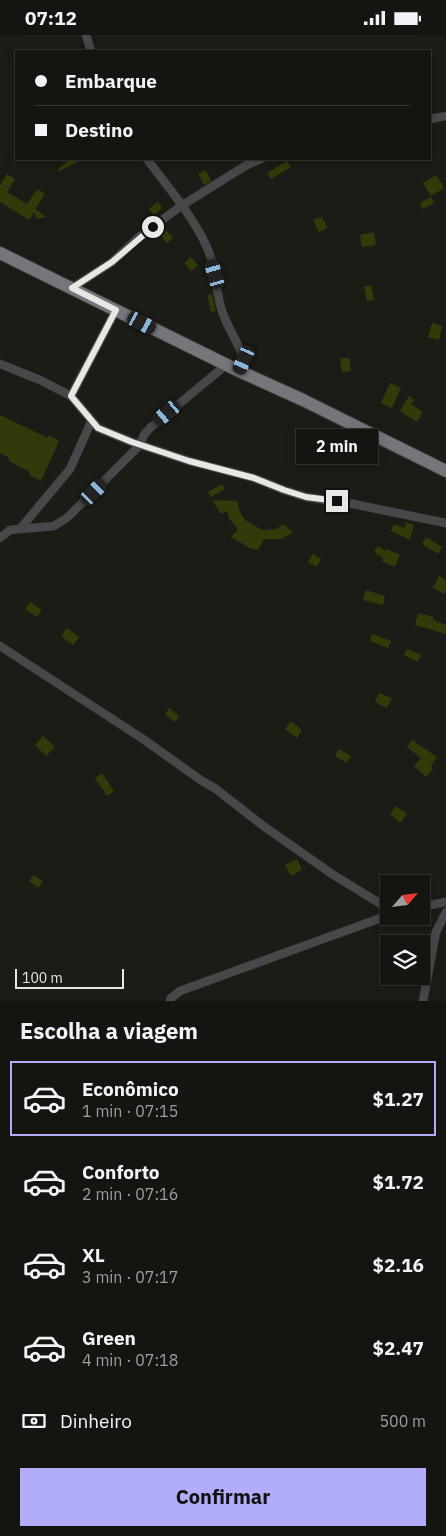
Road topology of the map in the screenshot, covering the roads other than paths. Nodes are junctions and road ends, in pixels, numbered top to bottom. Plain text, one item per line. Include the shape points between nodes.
1 (86, 35) edge
2 (91, 50) edge
3 (446, 116) edge
4 (431, 119) edge
5 (148, 160) edge
6 (259, 160) edge
7 (181, 205) junction
8 (0, 253) edge
9 (72, 288) junction
10 (116, 310) junction
11 (0, 364) edge
12 (226, 365) junction
13 (239, 371) junction
14 (71, 396) junction
15 (91, 422) junction
16 (140, 445) junction
17 (446, 471) edge
18 (446, 523) edge
19 (20, 529) junction
20 (0, 538) edge
21 (0, 646) edge
22 (446, 902) edge
23 (380, 903) edge
24 (430, 905) edge
25 (446, 911) edge
26 (380, 918) edge
27 (170, 1001) edge
28 (423, 1001) edge

1 - 2 street
3 - 4 street
5 - 7 street
6 - 7 street
7 - 9 street via 112,262
7 - 13 street via 209,253 221,309 244,360
8 - 9 main road
9 - 10 main road
10 - 12 main road
10 - 14 street
11 - 14 street
12 - 13 main road
12 - 16 street via 158,420 144,435
13 - 17 main road
14 - 15 street
15 - 16 street
15 - 19 street via 70,469
16 - 18 street via 254,478 306,497
16 - 19 street via 61,522 54,526
19 - 20 street via 10,530
21 - 23 street via 143,739 308,857
22 - 24 street
25 - 28 street via 436,931
26 - 27 street via 180,991

